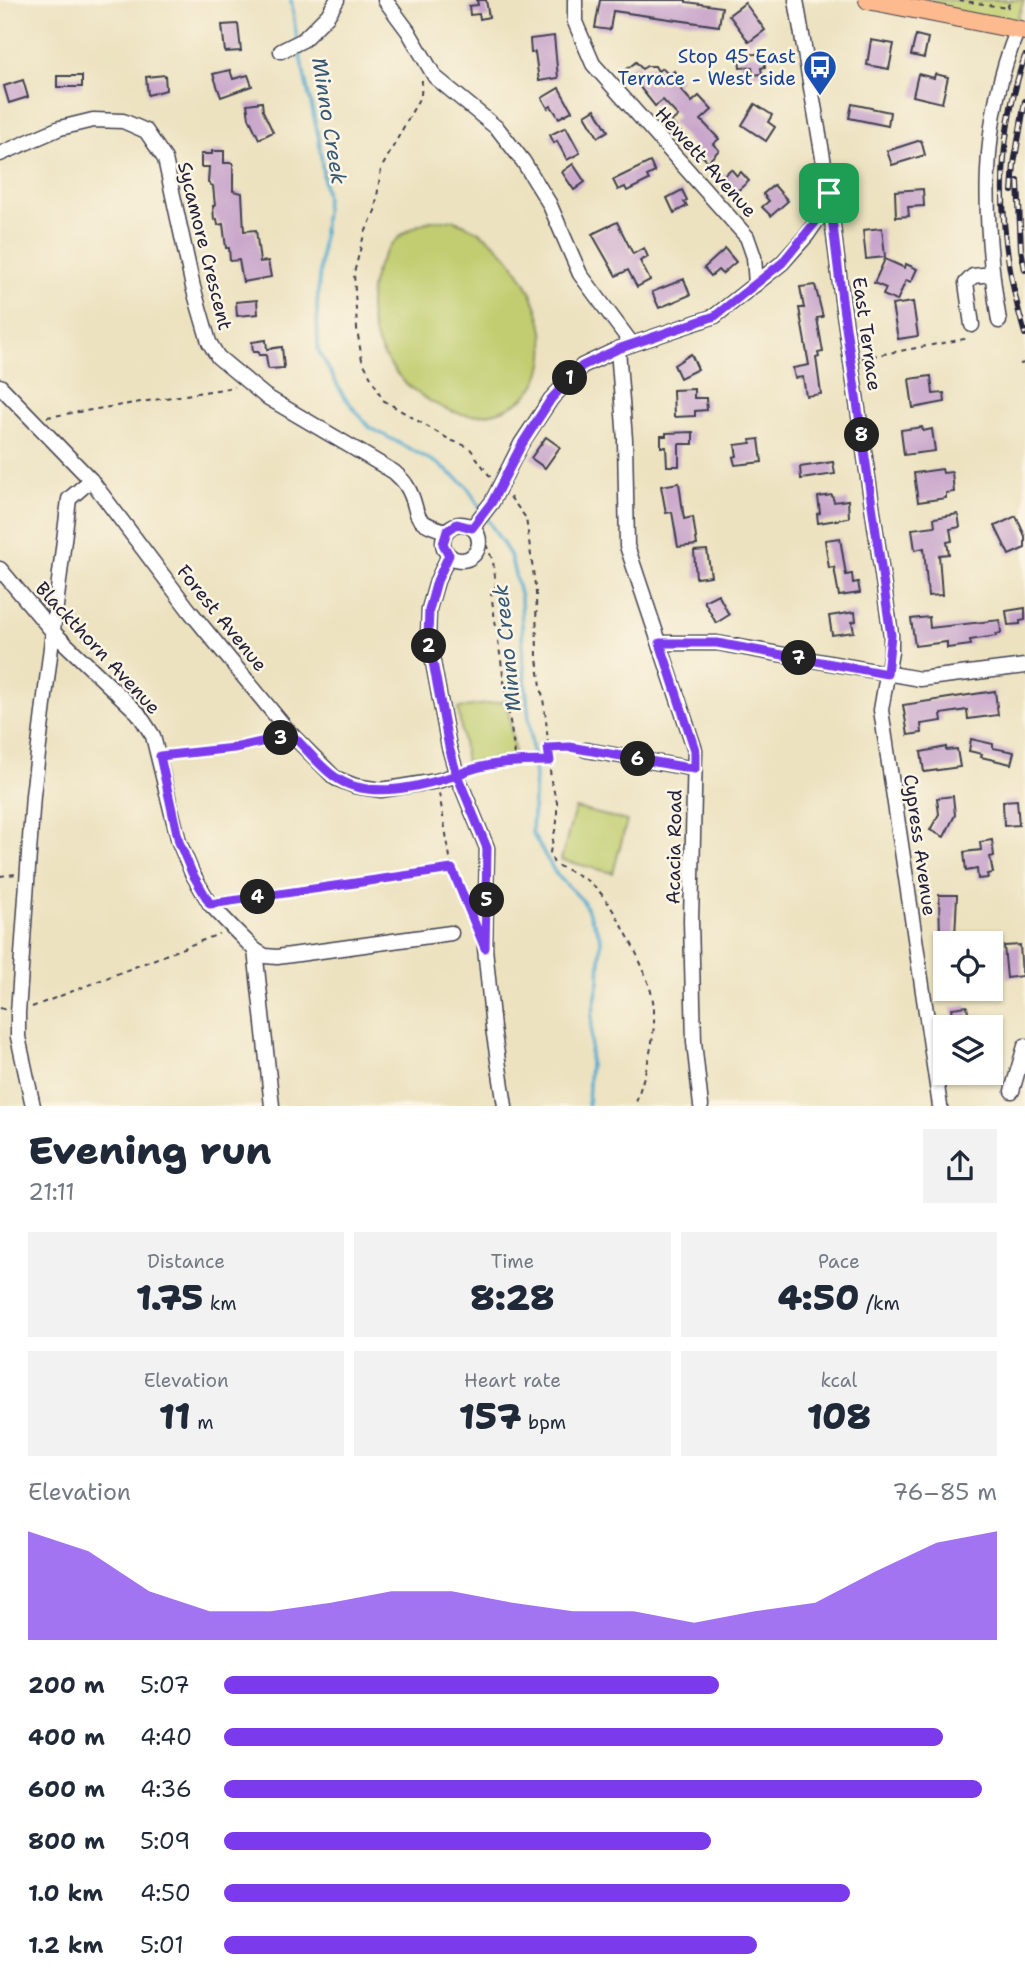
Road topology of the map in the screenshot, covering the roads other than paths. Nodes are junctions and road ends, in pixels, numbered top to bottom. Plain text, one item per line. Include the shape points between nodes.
1 (337, 0) edge
2 (384, 0) edge
3 (575, 0) edge
4 (796, 0) edge
5 (868, 0) edge
6 (1021, 30) edge
7 (292, 45) dead end
8 (0, 153) edge
9 (829, 193) junction
10 (992, 274) junction
11 (756, 284) junction
12 (999, 321) dead end
13 (973, 331) road end
14 (625, 346) junction
15 (0, 386) edge
16 (91, 480) junction
17 (476, 523) junction
18 (447, 531) junction
19 (449, 555) junction
20 (0, 569) edge
21 (52, 632) junction
22 (660, 643) junction
23 (1025, 666) edge
24 (887, 674) junction
25 (586, 750) road end
26 (695, 769) junction
27 (457, 775) junction
28 (451, 933) dead end
29 (254, 950) junction
30 (1025, 1046) edge
31 (1012, 1091) dead end
32 (33, 1106) edge
33 (272, 1106) edge
34 (505, 1106) edge
35 (701, 1106) edge
36 (940, 1106) edge

1 - 7 street via 328,15
2 - 14 street via 435,77 498,129 523,161 549,203 580,274
3 - 11 street, Hewett Avenue via 575,22 593,64 747,237
4 - 9 street, East Terrace
5 - 6 main road
6 - 10 street via 1000,79 988,149
8 - 18 street, Sycamore Crescent via 93,120 123,121 146,131 165,159 193,287 218,357 265,396 394,472 407,486 415,513 427,526
9 - 11 street via 807,235
9 - 24 street, East Terrace via 891,635
10 - 12 street
10 - 13 street via 973,276 966,283
11 - 14 street via 715,316
14 - 17 street via 582,366 551,399
14 - 22 street, Acacia Road via 627,545
15 - 16 street, Forest Avenue
16 - 21 street via 69,499
16 - 27 street, Forest Avenue via 292,735 335,778 381,790
17 - 18 street via 457,524
17 - 19 street via 475,552 464,559
18 - 19 street via 443,544
19 - 27 street via 429,610 428,636
20 - 21 street, Blackthorn Avenue
21 - 29 street, Blackthorn Avenue via 138,713 153,736 179,842 192,873 210,904
21 - 32 street via 33,795 18,1013 18,1037
22 - 24 street via 717,643
22 - 26 street, Acacia Road via 695,750
23 - 24 street via 920,678
24 - 36 street, Cypress Avenue via 881,710
25 - 26 street
26 - 35 street, Acacia Road via 691,921 694,1042
27 - 34 street via 487,848 485,948
28 - 29 street via 277,957
29 - 33 street
30 - 31 street

